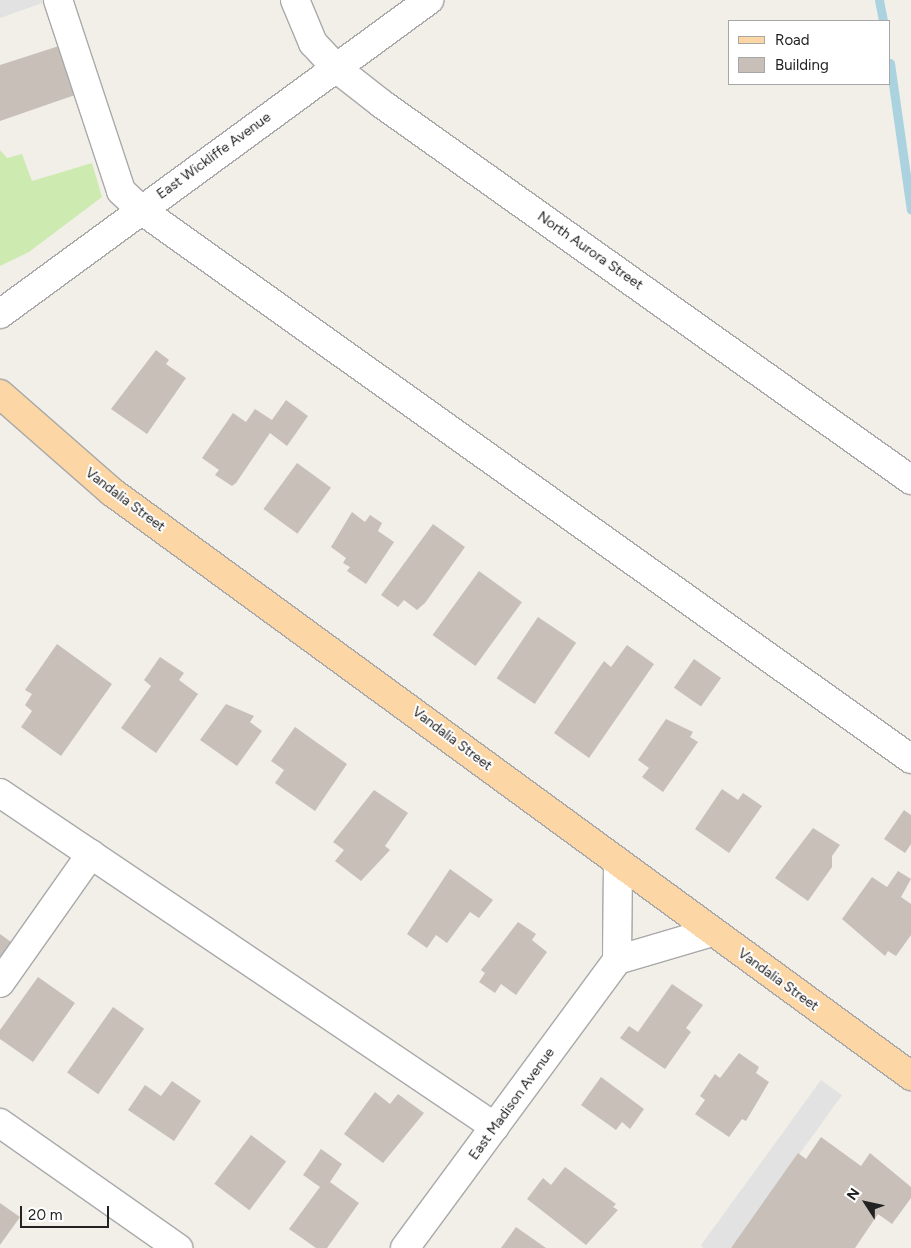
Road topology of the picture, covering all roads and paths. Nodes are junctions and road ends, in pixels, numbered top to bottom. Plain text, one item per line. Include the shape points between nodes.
1 (58, 0) edge
2 (295, 0) edge
3 (429, 0) edge
4 (336, 68) junction
5 (140, 210) junction
6 (0, 314) edge
7 (0, 394) edge
8 (911, 480) edge
9 (911, 759) edge
10 (0, 793) edge
11 (90, 854) junction
12 (618, 862) junction
13 (712, 932) junction
14 (617, 960) junction
15 (0, 983) edge
16 (911, 1076) edge
17 (0, 1122) edge
18 (495, 1128) junction
19 (178, 1248) edge
20 (405, 1248) edge

1 - 5 street via 121,191
2 - 4 street, North Aurora Street via 313,43
3 - 4 street, East Wickliffe Avenue
4 - 5 street, East Wickliffe Avenue
4 - 8 street, North Aurora Street
5 - 6 street, East Wickliffe Avenue
5 - 9 street
7 - 12 main road, Vandalia Street via 112,492
10 - 11 street
11 - 15 street
11 - 18 street
12 - 13 main road, Vandalia Street
12 - 14 street
13 - 14 street
13 - 16 main road, Vandalia Street
14 - 18 street, East Madison Avenue
17 - 19 street
18 - 20 street, East Madison Avenue

